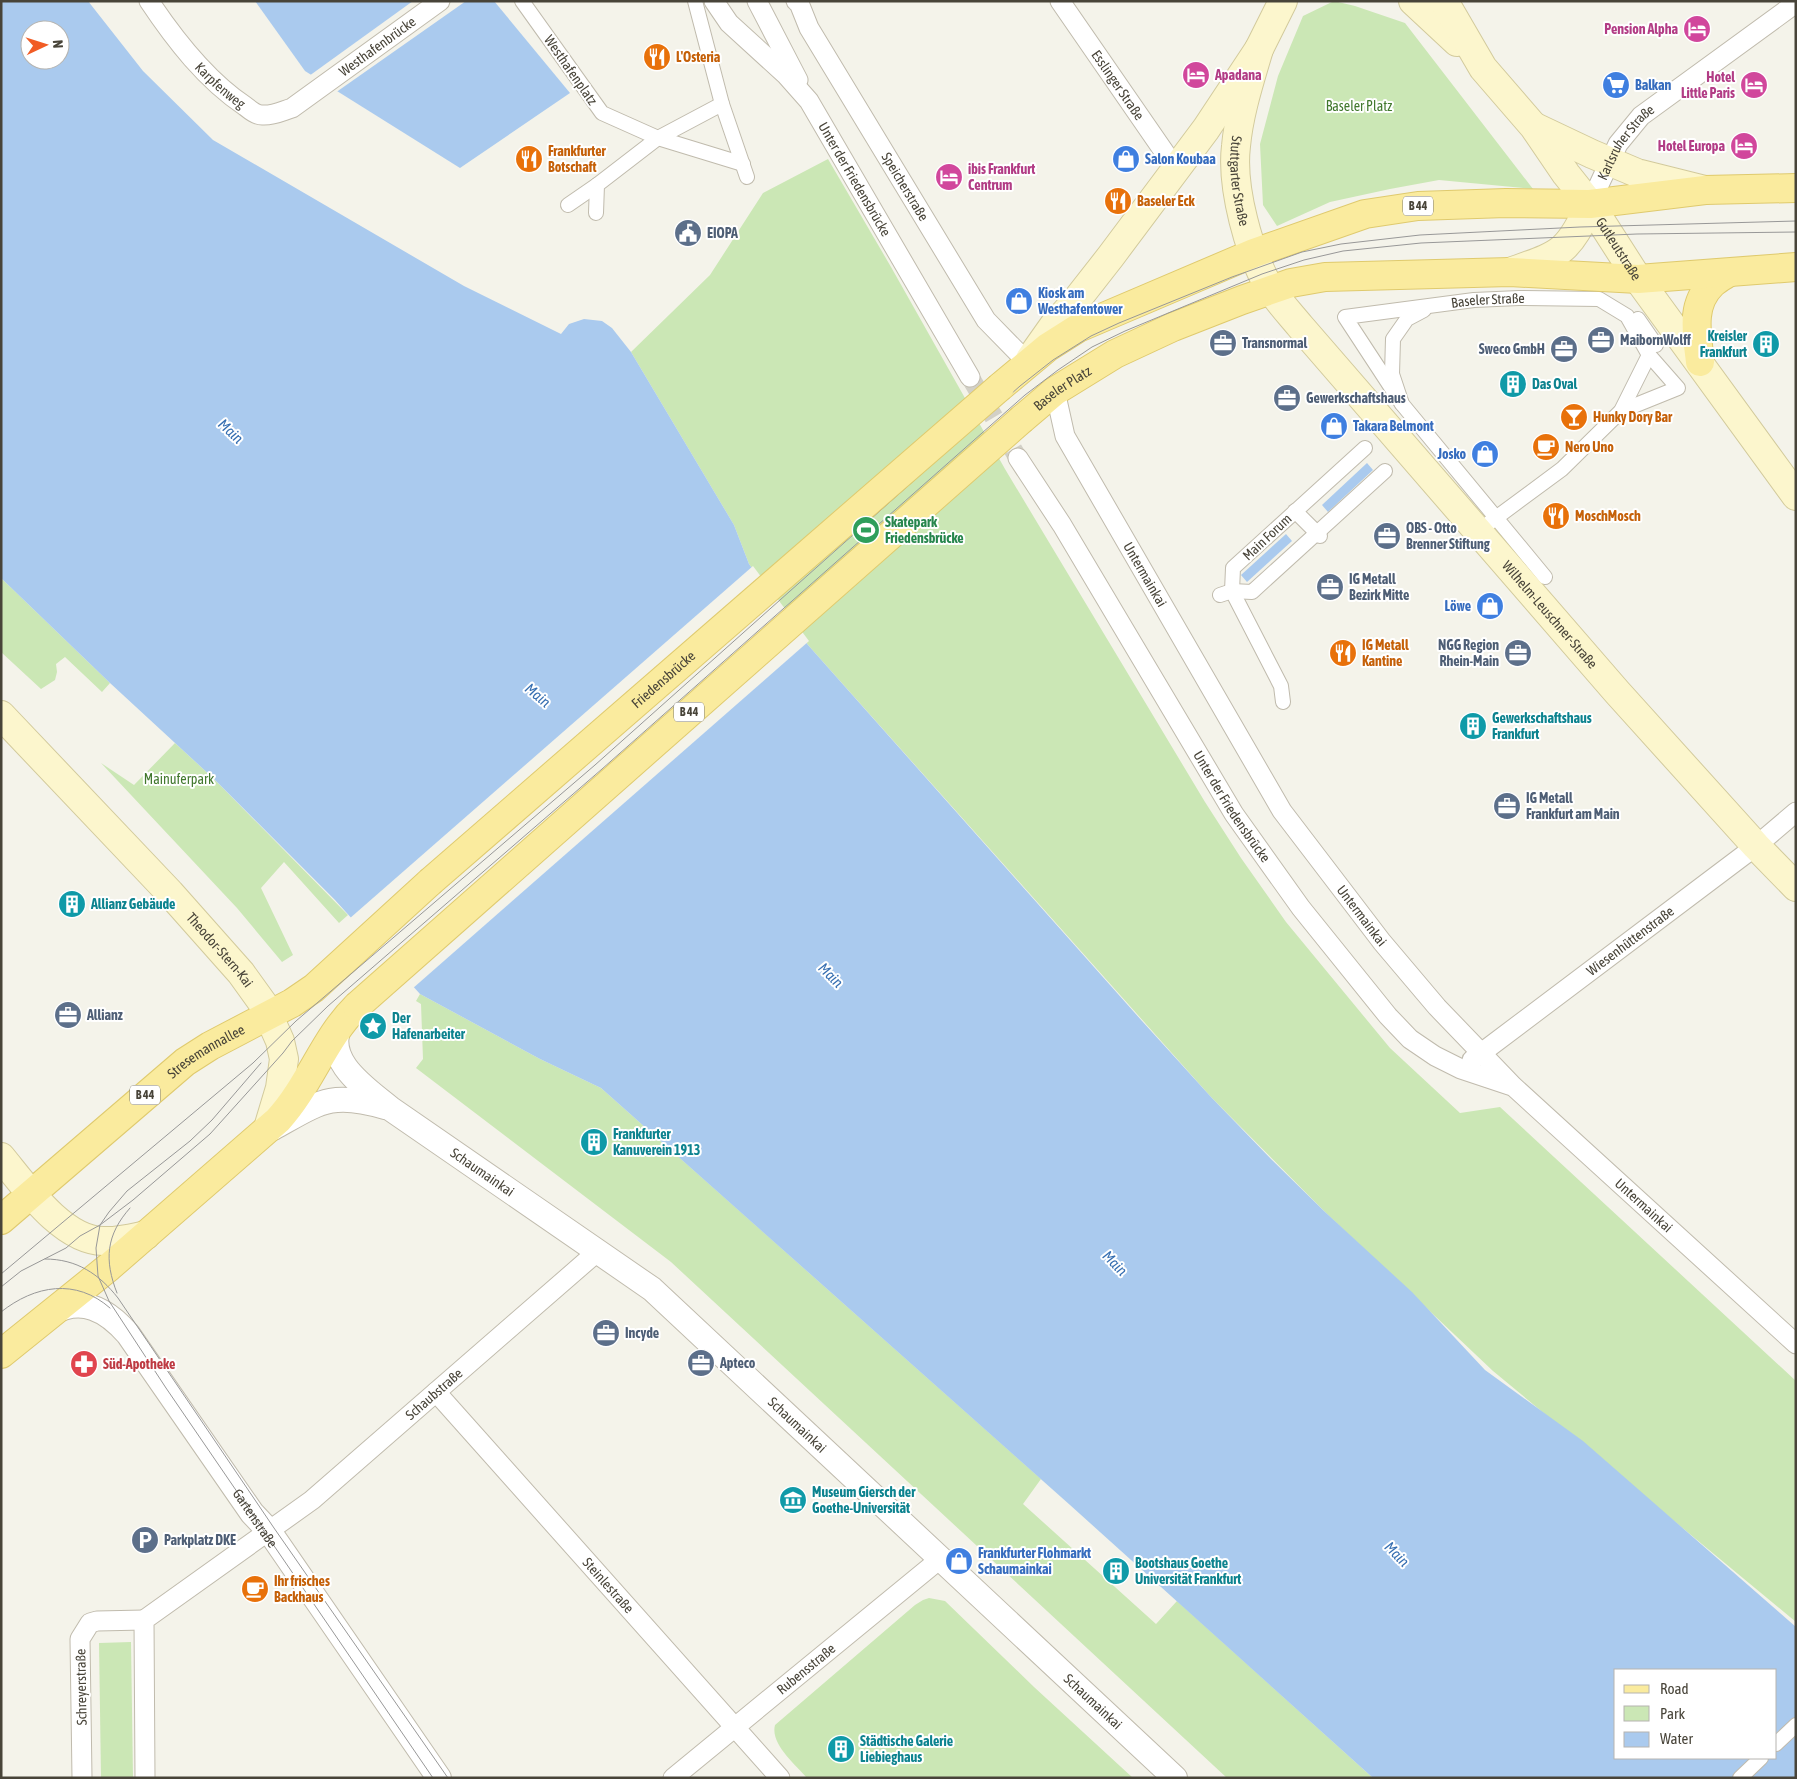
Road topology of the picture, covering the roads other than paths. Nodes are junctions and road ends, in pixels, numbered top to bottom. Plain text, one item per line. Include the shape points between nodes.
1 (149, 1) edge
2 (440, 1) edge
3 (522, 1) edge
4 (695, 1) edge
5 (714, 1) edge
6 (757, 1) edge
7 (1060, 1) edge
8 (1283, 1) edge
9 (1413, 1) edge
10 (1444, 1) edge
11 (799, 2) edge
12 (1796, 3) edge
13 (1259, 49) junction
14 (1483, 68) junction
15 (314, 91) joint
16 (809, 101) junction
17 (722, 104) junction
18 (1534, 127) junction
19 (658, 138) junction
20 (1610, 161) junction
21 (1176, 170) junction
22 (597, 185) junction
23 (1796, 188) edge
24 (1705, 190) junction
25 (1590, 204) junction
26 (568, 205) dead end
27 (596, 213) dead end
28 (1254, 254) junction
29 (1796, 267) edge
30 (1510, 272) junction
31 (1728, 273) junction
32 (1638, 279) junction
33 (1271, 290) junction
34 (1434, 305) junction
35 (1345, 317) joint
36 (1652, 350) junction
37 (1700, 362) junction
38 (1028, 363) junction
39 (970, 377) tunnel mouth
40 (1055, 391) junction
41 (1402, 404) junction
42 (1621, 411) junction
43 (1365, 448) dead end
44 (1018, 458) tunnel mouth
45 (1385, 471) dead end
46 (1796, 496) edge
47 (1295, 511) junction
48 (1493, 521) junction
49 (1318, 535) junction
50 (1545, 577) dead end
51 (1252, 592) junction
52 (1226, 593) junction
53 (1246, 615) junction
54 (1283, 702) dead end
55 (1, 715) edge
56 (1796, 812) edge
57 (1756, 846) junction
58 (1796, 887) edge
59 (330, 975) joint
60 (349, 1015) junction
61 (270, 1016) junction
62 (1482, 1053) junction
63 (1461, 1069) junction
64 (1513, 1086) junction
65 (391, 1109) junction
66 (264, 1132) junction
67 (1, 1157) edge
68 (32, 1193) junction
69 (1, 1220) edge
70 (146, 1235) junction
71 (597, 1252) junction
72 (46, 1316) junction
73 (1796, 1344) edge
74 (1, 1354) edge
75 (436, 1392) junction
76 (269, 1531) junction
77 (940, 1559) junction
78 (144, 1620) junction
79 (1796, 1725) edge
80 (735, 1726) junction
81 (1777, 1743) edge
82 (1760, 1759) edge
83 (82, 1778) edge
84 (146, 1778) edge
85 (439, 1778) edge
86 (673, 1778) edge
87 (780, 1778) edge
88 (1175, 1778) edge
89 (1740, 1778) edge

1 - 15 street, Karpfenweg via 201,68 229,95 255,113 274,114 292,108
2 - 15 street, Westhafenbrücke
3 - 19 street, Westhafenplatz via 602,113
4 - 17 street
5 - 16 street, Unter der Friedensbrücke via 728,23 786,75
6 - 16 street
7 - 21 street, Esslinger Straße
8 - 13 main road, Stuttgarter Straße
9 - 14 main road
10 - 14 main road, Gutleutstraße
11 - 38 street, Speicherstraße via 810,28 986,320
12 - 20 street, Karlsruher Straße via 1641,116 1618,144
13 - 21 main road, Stuttgarter Straße
13 - 28 main road, Stuttgarter Straße via 1243,107 1235,176
14 - 18 main road, Gutleutstraße
16 - 39 street, Unter der Friedensbrücke
17 - 19 street
17 - 19 street, Westhafenplatz via 745,170
18 - 20 main road
18 - 25 main road, Gutleutstraße
19 - 22 street
20 - 24 main road via 1637,173
20 - 25 street, Karlsruher Straße
21 - 38 main road
22 - 26 street
22 - 27 street
23 - 24 main road, B 44
24 - 25 main road, B 44
25 - 28 main road, B 44 via 1418,206 1365,214
25 - 30 main road, B 44 via 1574,238 1560,251 1550,258
25 - 32 main road, Gutleutstraße
28 - 33 main road
28 - 38 main road, B 44 via 1078,328
29 - 31 main road, Baseler Straße / B 44
30 - 32 main road, Baseler Straße / B 44
30 - 33 main road, Baseler Platz / B 44 via 1325,277
31 - 32 main road, Baseler Straße / B 44
31 - 37 main road via 1712,283 1698,307
32 - 37 main road, Gutleutstraße
33 - 40 main road, Baseler Platz / B 44 via 1172,327 1115,354
33 - 57 main road, Wilhelm-Leuschner-Straße via 1617,692
34 - 35 street, Baseler Straße
34 - 36 street, Baseler Straße via 1519,298 1599,299 1631,315
34 - 41 street, Wilhelm-Leuschner-Straße via 1407,319 1393,339 1392,374
35 - 41 street, Wilhelm-Leuschner-Straße
36 - 42 street
36 - 42 street via 1678,388
37 - 46 main road, Gutleutstraße
38 - 59 main road, Friedensbrücke / B 44, bridge via 430,882
40 - 60 main road, Baseler Platz / B 44, bridge
40 - 62 street, Untermainkai via 1065,436 1282,811 1382,942 1437,1007
41 - 48 street, Wilhelm-Leuschner-Straße
42 - 48 street via 1562,469
43 - 47 street, Main Forum
44 - 63 street, Unter der Friedensbrücke via 1062,525 1234,814 1267,862 1388,1016 1410,1039
45 - 49 street
47 - 49 street, Main Forum
47 - 52 street, Main Forum via 1233,568
48 - 50 street, Wilhelm-Leuschner-Straße
49 - 51 street
51 - 52 street
51 - 53 street
52 - 53 street
53 - 54 street via 1281,686
55 - 61 main road, Theodor-Stern-Kai via 232,963
56 - 57 street, Wiesenhüttenstraße
57 - 58 main road, Wilhelm-Leuschner-Straße
57 - 62 street, Wiesenhüttenstraße
59 - 61 main road, Stresemannallee / B 44
60 - 65 street, Schaumainkai via 338,1031 336,1041 342,1062 358,1081
60 - 66 main road, B 44 via 290,1105
61 - 66 main road, Theodor-Stern-Kai via 282,1046 284,1064 278,1095
61 - 68 main road, Stresemannallee / B 44 via 185,1062
62 - 63 street, Wiesenhüttenstraße
62 - 64 street, Untermainkai
63 - 64 street, Unter der Friedensbrücke
64 - 73 street, Untermainkai
65 - 66 street, Schaumainkai via 340,1099 314,1106
65 - 71 street, Schaumainkai
66 - 70 main road, B 44
67 - 68 main road
68 - 69 main road, Stresemannallee / B 44
68 - 70 main road via 62,1224 80,1236 104,1242
70 - 72 main road, B 44
71 - 75 street, Schaubstraße
71 - 77 street, Schaumainkai via 652,1289 686,1319
72 - 74 main road, B 44
72 - 76 street, Gartenstraße via 77,1305 98,1309 115,1320 252,1513
75 - 76 street, Schaubstraße via 312,1500
75 - 80 street, Steinlestraße
76 - 78 street
76 - 85 street, Gartenstraße
77 - 80 street, Rubensstraße
77 - 88 street, Schaumainkai
78 - 83 street, Schreyerstraße via 90,1623 80,1639
78 - 84 street
79 - 81 street
80 - 86 street, Rubensstraße
80 - 87 street, Steinlestraße
82 - 89 street

